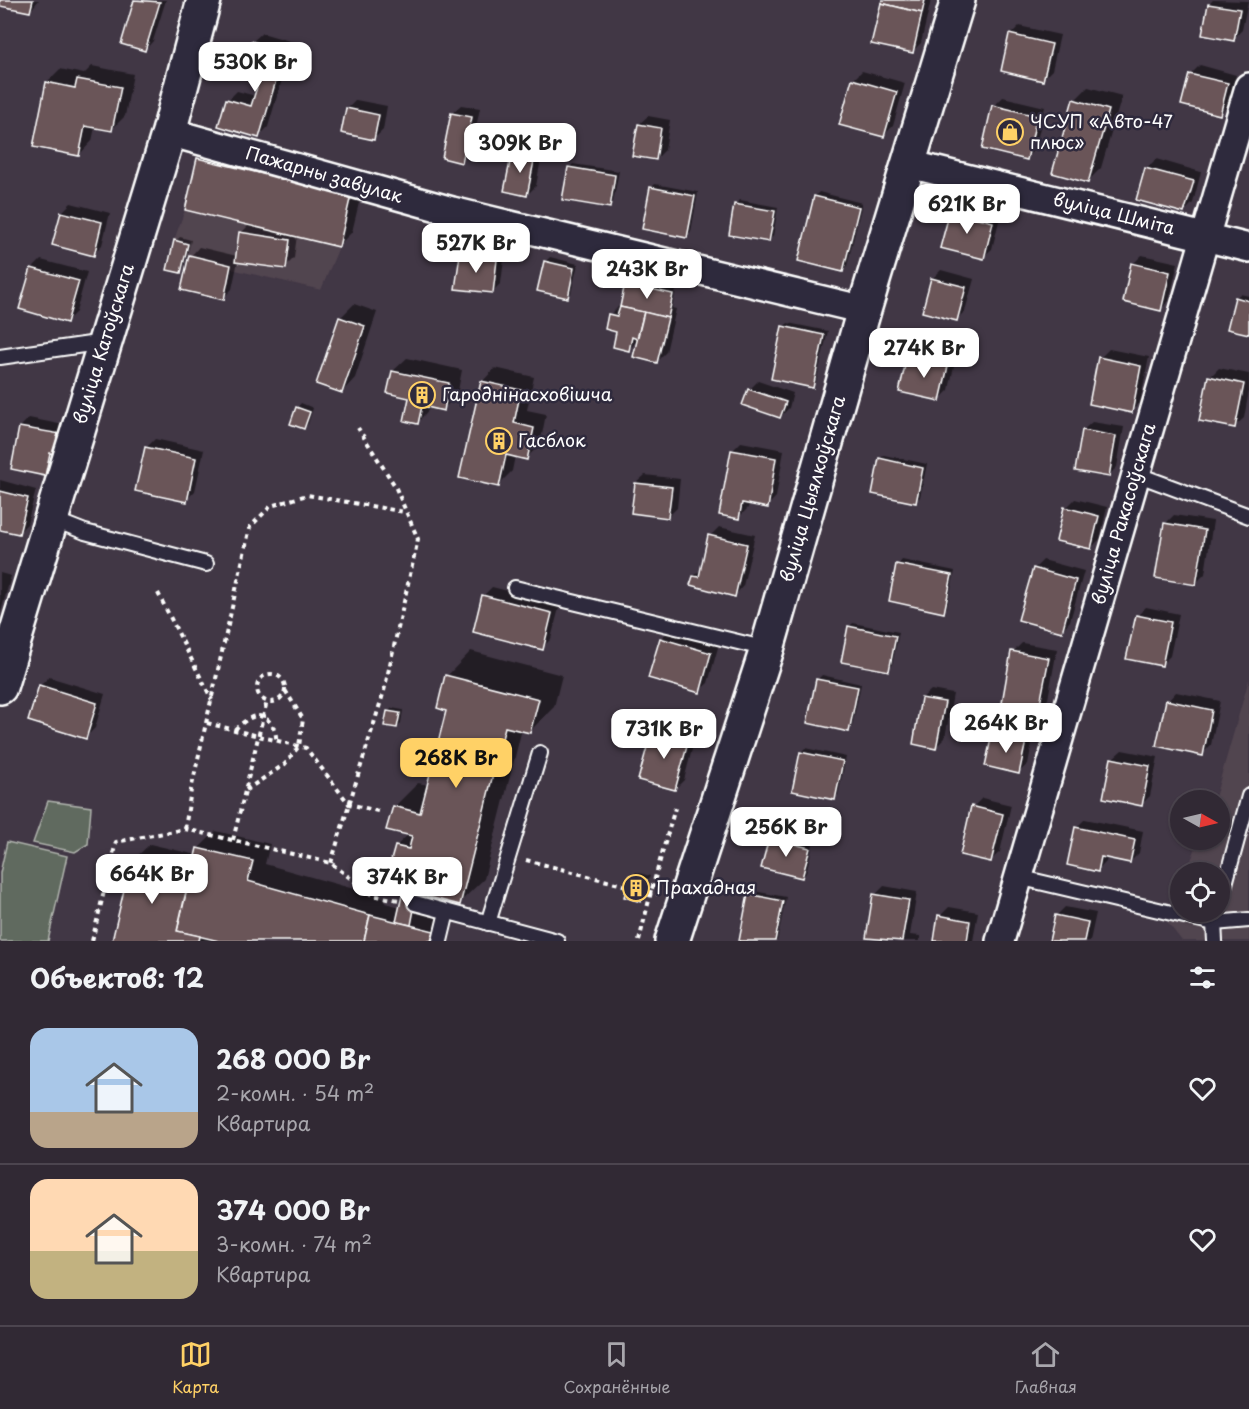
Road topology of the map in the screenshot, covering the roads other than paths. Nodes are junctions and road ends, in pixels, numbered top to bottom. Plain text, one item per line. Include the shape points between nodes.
1 (204, 0) edge
2 (958, 0) edge
3 (1249, 87) edge
4 (169, 132) junction
5 (909, 164) junction
6 (1204, 236) junction
7 (1249, 248) edge
8 (864, 310) junction
9 (104, 342) junction
10 (0, 357) edge
11 (1136, 474) junction
12 (1249, 516) edge
13 (51, 519) junction
14 (206, 564) dead end
15 (515, 588) dead end
16 (767, 649) junction
17 (0, 687) edge
18 (540, 753) dead end
19 (1249, 796) edge
20 (1230, 865) edge
21 (1018, 877) junction
22 (415, 903) road end
23 (1170, 909) edge
24 (447, 912) junction
25 (1230, 919) edge
26 (1249, 920) edge
27 (1215, 922) edge
28 (488, 923) junction
29 (440, 941) edge
30 (557, 941) edge
31 (672, 941) edge
32 (999, 941) edge
33 (1215, 941) edge

1 - 4 street, вуліца Катоўскага
2 - 5 street, вуліца Цыялкоўскага
3 - 6 street, вуліца Ракасоўскага
4 - 8 street, Пажарны завулак via 452,211
4 - 9 street, вуліца Катоўскага
5 - 6 street, вуліца Шміта
5 - 8 street, вуліца Цыялкоўскага
6 - 7 street, вуліца Шміта
6 - 11 street, вуліца Ракасоўскага
8 - 16 street, вуліца Цыялкоўскага
9 - 10 lane
9 - 13 street, вуліца Катоўскага
11 - 12 lane
11 - 21 street, вуліца Ракасоўскага
13 - 14 lane
13 - 17 street, вуліца Катоўскага
15 - 16 lane
16 - 31 street, вуліца Цыялкоўскага
18 - 28 lane
19 - 20 lane
21 - 23 lane
21 - 32 street, вуліца Ракасоўскага
22 - 24 lane
24 - 28 lane
24 - 29 lane
25 - 26 lane
27 - 33 lane
28 - 30 lane

